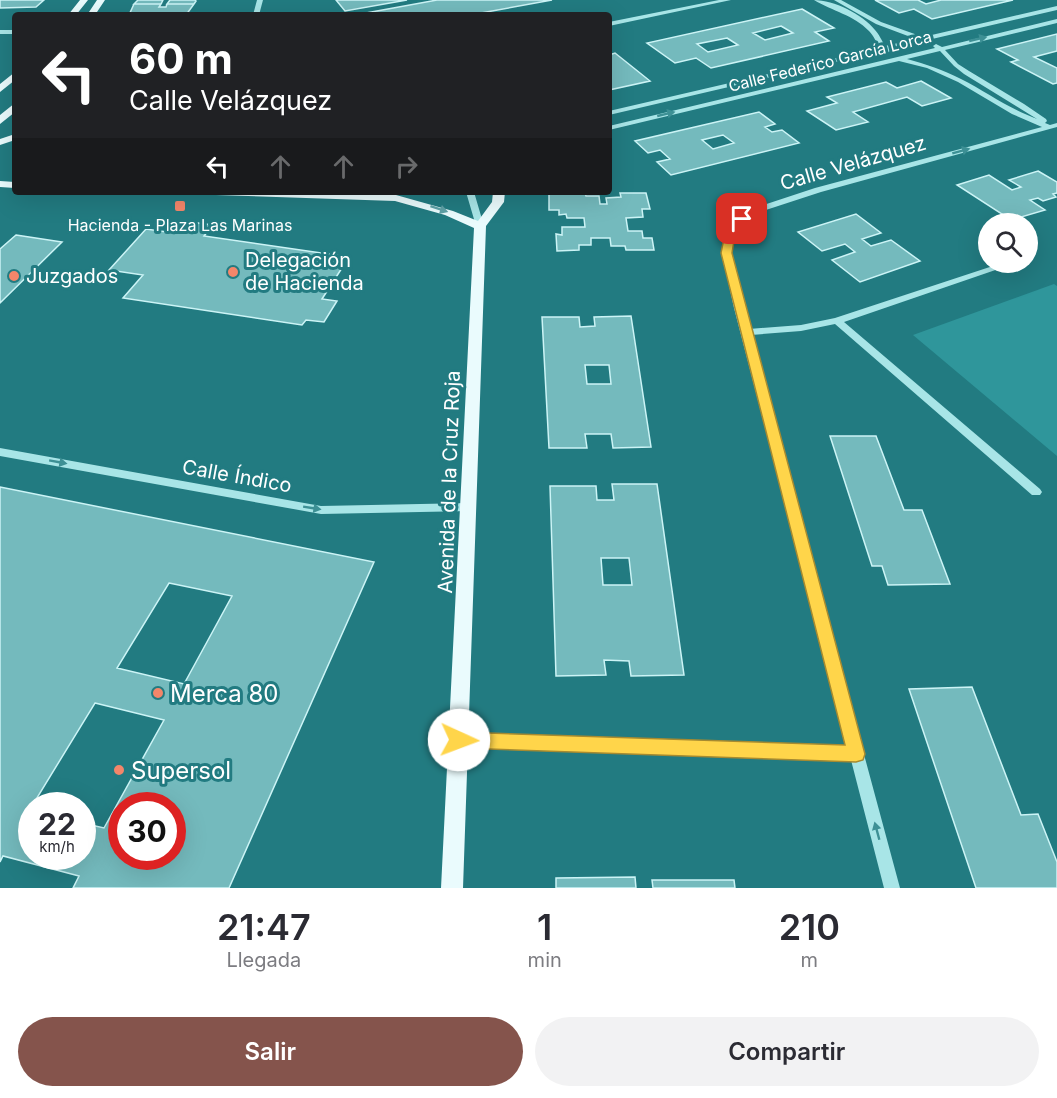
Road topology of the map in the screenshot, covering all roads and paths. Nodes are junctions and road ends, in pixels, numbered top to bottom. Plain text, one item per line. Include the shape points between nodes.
1 (84, 0) edge
2 (728, 0) edge
3 (817, 0) edge
4 (837, 0) edge
5 (1057, 8) edge
6 (74, 12) edge
7 (1057, 21) edge
8 (612, 23) edge
9 (923, 39) junction
10 (882, 48) junction
11 (941, 48) junction
12 (899, 58) junction
13 (12, 78) edge
14 (0, 89) edge
15 (12, 109) edge
16 (612, 112) edge
17 (0, 121) edge
18 (1053, 126) edge
19 (612, 127) edge
20 (306, 195) edge
21 (407, 195) edge
22 (471, 195) edge
23 (499, 195) edge
24 (396, 198) junction
25 (480, 226) junction
26 (982, 273) edge
27 (837, 321) junction
28 (746, 332) junction
29 (0, 452) edge
30 (1036, 492) dead end
31 (470, 507) junction
32 (459, 740) junction
33 (856, 754) junction
34 (452, 888) edge
35 (892, 888) edge

1 - 6 main road
2 - 8 street
3 - 10 street via 860,21 873,32
4 - 9 street via 876,23
5 - 9 street, Calle Federico García Lorca
11 -> 7 street, Calle Federico García Lorca
9 - 10 street, Calle Federico García Lorca
9 - 11 street
10 - 12 street
10 - 16 street, Calle Federico García Lorca
11 - 12 street, Calle Federico García Lorca
11 - 18 street via 954,64
12 - 18 street via 929,67 1014,113
19 -> 12 street, Calle Federico García Lorca
13 - 14 main road
15 - 17 main road
28 -> 18 street, Calle Velázquez via 726,253 731,228 754,211
20 - 24 main road
21 - 24 main road
22 - 25 street
23 - 25 main road via 498,202
24 -> 25 main road
25 - 31 main road, Avenida de la Cruz Roja
26 - 27 street
27 - 28 street
27 - 30 street
28 - 33 street, Calle Velázquez
29 -> 31 street, Calle Índico via 321,510
31 - 32 main road, Avenida de la Cruz Roja
32 - 33 street
32 - 34 main road, Avenida de la Cruz Roja
35 -> 33 street, Calle Velázquez

